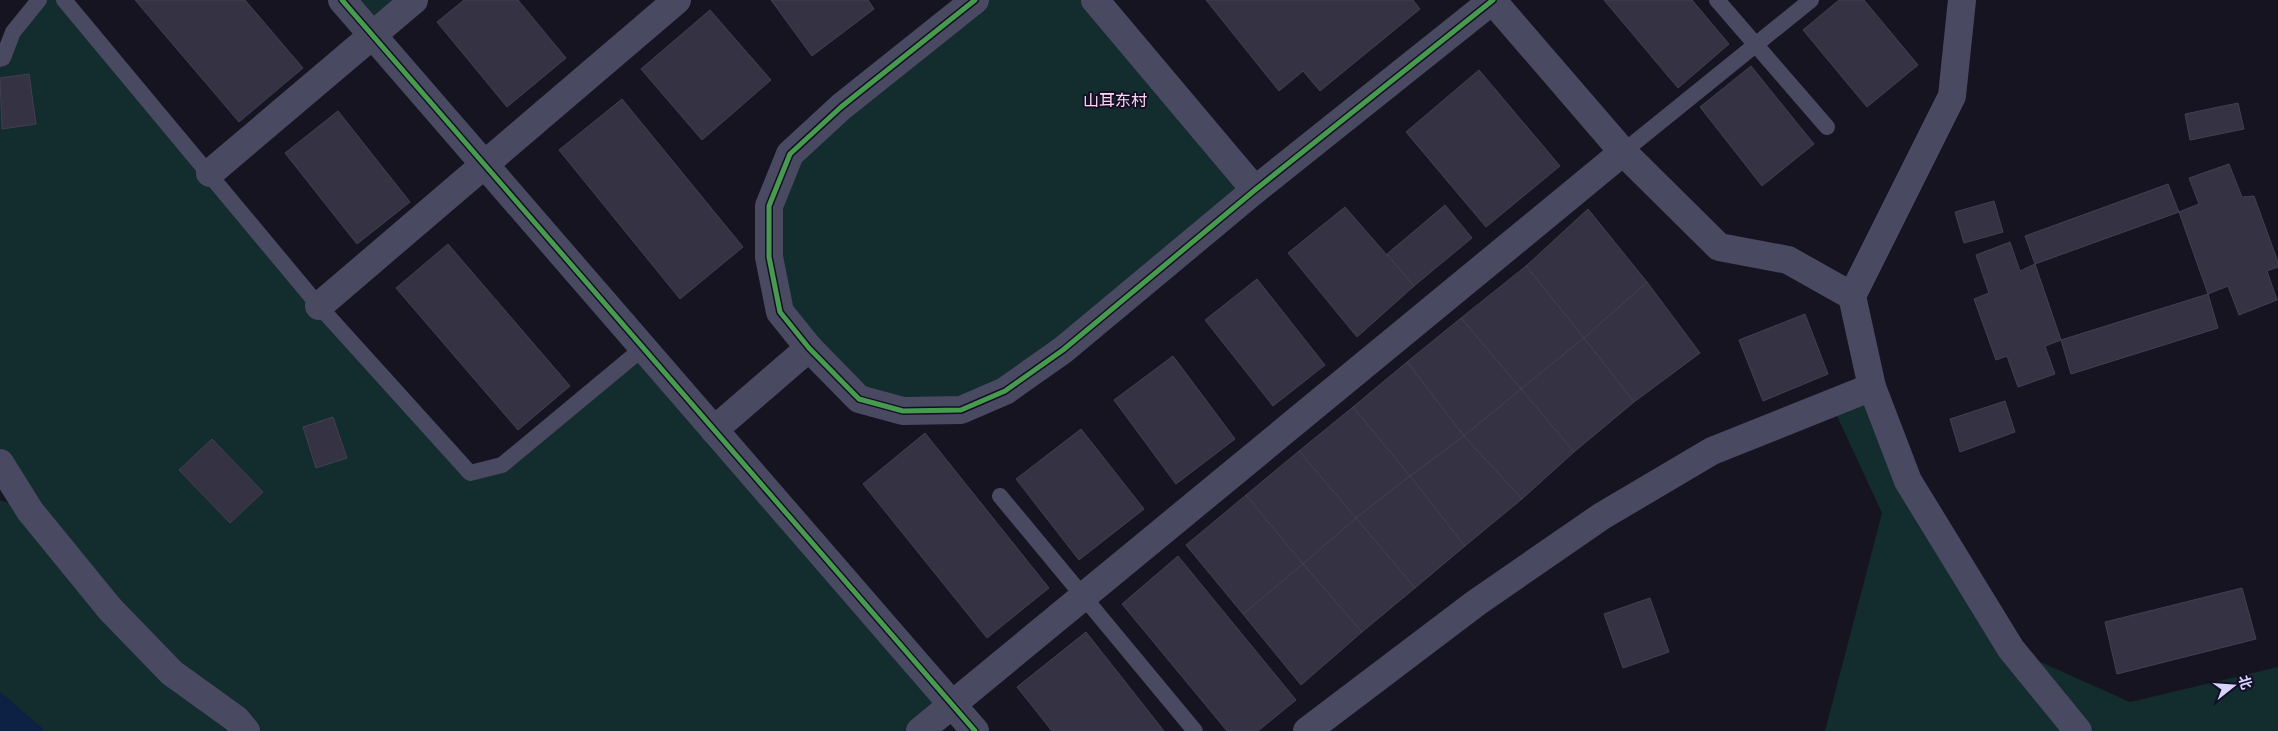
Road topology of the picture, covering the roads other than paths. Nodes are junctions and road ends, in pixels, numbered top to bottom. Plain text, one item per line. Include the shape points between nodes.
1 (39, 0) edge
2 (64, 0) edge
3 (342, 0) edge
4 (414, 0) edge
5 (677, 0) edge
6 (975, 0) edge
7 (1095, 0) edge
8 (1492, 0) edge
9 (1718, 0) edge
10 (1811, 0) edge
11 (1962, 0) edge
12 (372, 35) junction
13 (1756, 44) junction
14 (0, 59) edge
15 (1826, 127) dead end
16 (1623, 152) junction
17 (484, 165) junction
18 (210, 173) junction
19 (1255, 190) junction
20 (1852, 296) junction
21 (319, 306) junction
22 (643, 348) junction
23 (809, 348) junction
24 (1872, 386) junction
25 (714, 430) junction
26 (0, 463) edge
27 (1000, 496) dead end
28 (1083, 595) junction
29 (952, 704) junction
30 (246, 731) edge
31 (920, 731) edge
32 (975, 731) edge
33 (1195, 731) edge
34 (1307, 731) edge
35 (2078, 731) edge

1 - 14 lane via 13,32
2 - 18 lane
3 - 12 street
4 - 12 street
5 - 17 street
6 - 23 street via 841,107 790,154 769,206 769,257 780,312
7 - 19 street
8 - 16 street
8 - 19 street
9 - 13 lane
10 - 13 lane
11 - 20 street via 1952,96
12 - 17 street
12 - 18 street
13 - 15 lane
13 - 16 lane
16 - 20 street via 1719,247 1788,260
16 - 28 street
17 - 21 street
17 - 22 street
18 - 21 lane
19 - 23 street via 1063,350 1005,391 961,410 903,412 859,399
20 - 24 street
21 - 22 lane via 470,473 502,465
22 - 25 street
23 - 25 street
24 - 34 street via 1712,451 1611,511 1476,603
24 - 35 street via 1908,481 2010,649
25 - 29 street
26 - 30 street via 30,511 110,609 172,672 236,719
27 - 28 lane
28 - 29 street
28 - 33 lane
29 - 31 street
29 - 32 street

